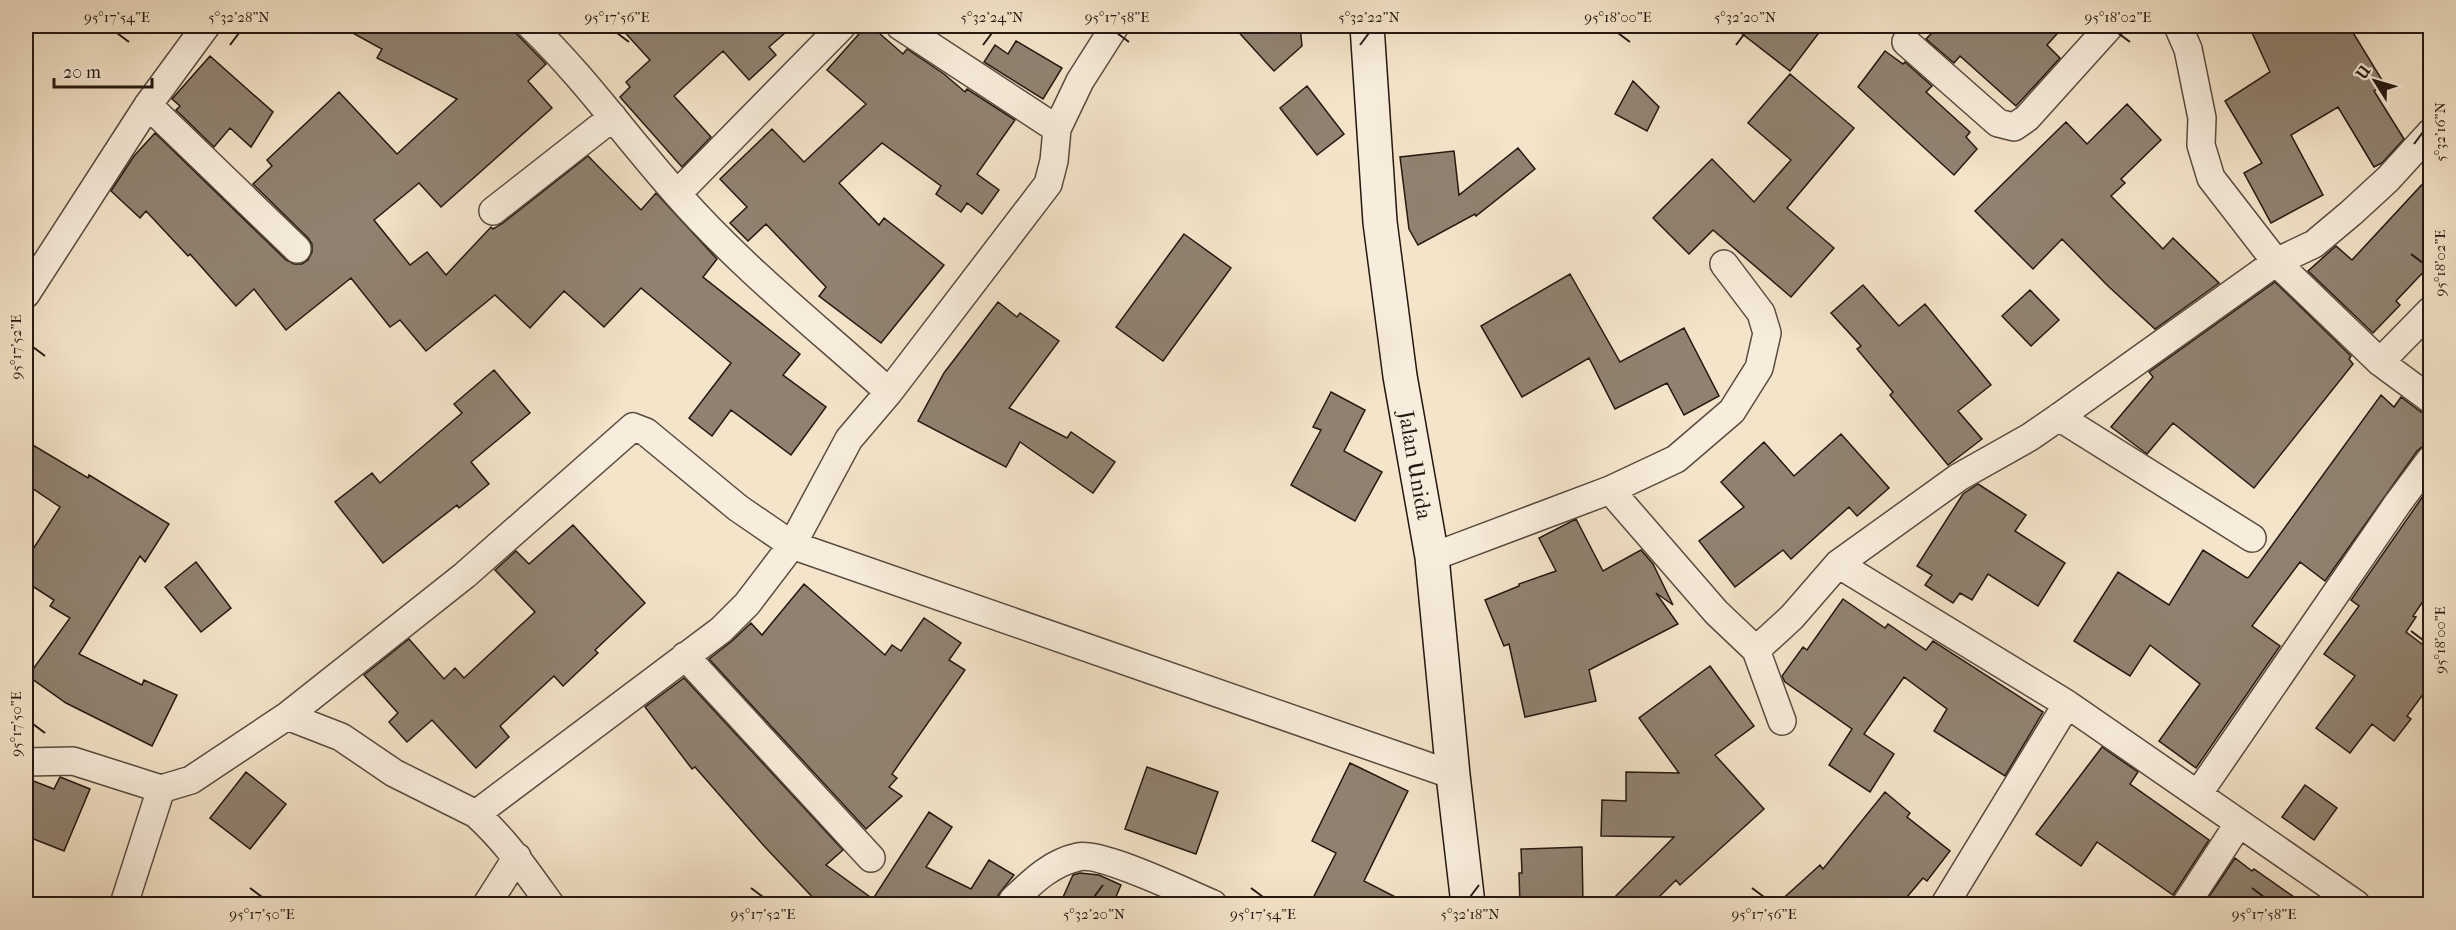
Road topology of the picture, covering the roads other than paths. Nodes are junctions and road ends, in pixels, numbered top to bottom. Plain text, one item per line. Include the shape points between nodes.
1 (206, 26) edge
2 (531, 26) edge
3 (842, 26) edge
4 (1115, 26) edge
5 (1367, 26) edge
6 (2110, 26) edge
7 (2178, 26) edge
8 (904, 27) edge
9 (1906, 42) dead end
10 (148, 105) junction
11 (613, 117) junction
12 (1057, 129) junction
13 (2430, 135) edge
14 (677, 194) junction
15 (493, 211) dead end
16 (297, 249) dead end
17 (2276, 262) junction
18 (1724, 264) dead end
19 (26, 294) edge
20 (2430, 311) edge
21 (2380, 362) junction
22 (890, 392) junction
23 (2430, 399) edge
24 (2059, 417) junction
25 (2430, 460) edge
26 (1610, 490) junction
27 (2252, 538) dead end
28 (792, 545) junction
29 (1432, 557) junction
30 (1838, 564) junction
31 (1756, 650) junction
32 (685, 656) junction
33 (2067, 704) junction
34 (287, 716) junction
35 (1782, 721) dead end
36 (26, 762) edge
37 (1453, 776) junction
38 (161, 789) junction
39 (2198, 794) junction
40 (476, 814) junction
41 (2239, 823) junction
42 (517, 856) junction
43 (871, 858) dead end
44 (1013, 900) dead end
45 (124, 904) edge
46 (487, 904) edge
47 (550, 904) edge
48 (1213, 904) edge
49 (1468, 904) edge
50 (1945, 904) edge
51 (2186, 904) edge
52 (2356, 904) edge

1 - 10 street
2 - 11 street
3 - 14 street
4 - 12 street via 1080,81
5 - 29 street, Jalan Unida via 1380,222 1400,376
6 - 9 street via 2014,127 1998,123
7 - 17 street via 2188,50 2202,117 2201,145 2211,178
8 - 12 street
10 - 16 street
10 - 19 street
11 - 14 street
11 - 15 street
12 - 22 street via 1048,184
13 - 17 street via 2342,221 2314,244
14 - 22 street via 745,266
17 - 21 street
17 - 24 street
18 - 26 street via 1761,313 1767,333 1760,368 1732,411 1676,459
20 - 21 street
21 - 23 street
22 - 28 street via 849,439
24 - 27 street
24 - 30 street via 1959,477
25 - 39 street
26 - 29 street
26 - 31 street via 1716,612
28 - 32 street via 747,604 721,630
28 - 34 street via 738,508 646,432 633,428 465,575
28 - 37 street
29 - 37 street, Jalan Unida
30 - 31 street via 1792,617
30 - 33 street
31 - 35 street
32 - 40 street
32 - 43 street
33 - 39 street
33 - 50 street
34 - 38 street via 191,780
34 - 40 street via 341,737 394,773
36 - 38 street via 73,762
37 - 49 street, Jalan Unida
38 - 45 street
39 - 41 street
40 - 42 street
41 - 51 street
41 - 52 street
42 - 46 street
42 - 47 street
44 - 48 street via 1035,878 1081,856 1132,869

